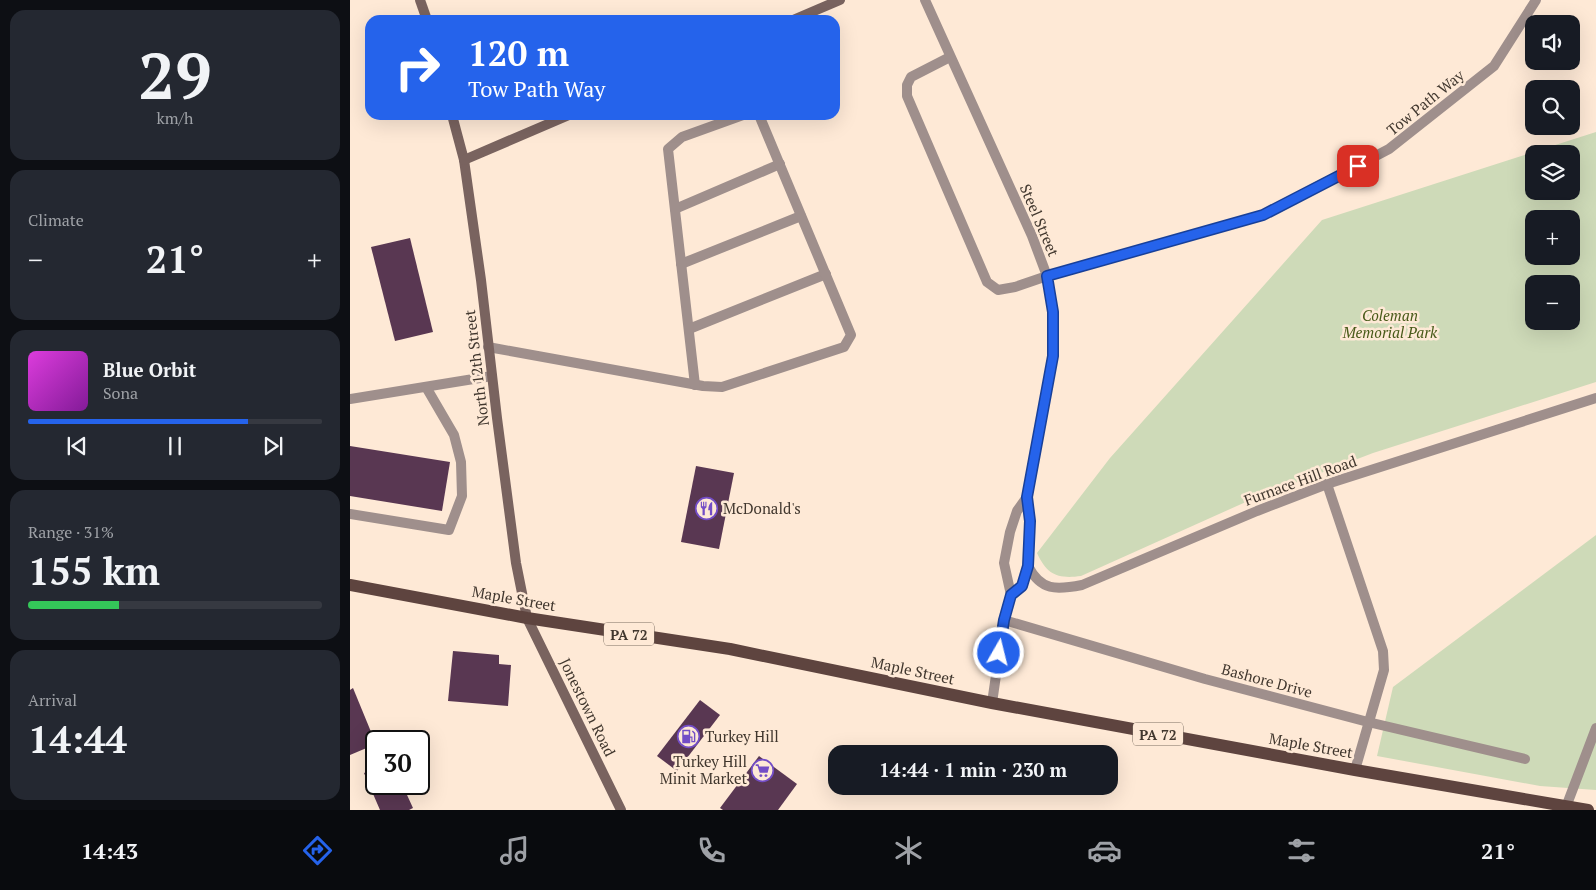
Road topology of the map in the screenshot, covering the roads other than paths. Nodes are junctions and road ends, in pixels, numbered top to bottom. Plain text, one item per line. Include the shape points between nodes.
1 (420, 0) edge
2 (840, 0) edge
3 (925, 0) edge
4 (1536, 0) edge
5 (424, 15) edge
6 (805, 15) edge
7 (950, 57) junction
8 (453, 120) edge
9 (558, 120) edge
10 (729, 120) edge
11 (761, 120) edge
12 (464, 160) junction
13 (780, 164) junction
14 (675, 209) junction
15 (801, 216) junction
16 (681, 264) junction
17 (826, 274) junction
18 (1047, 276) junction
19 (689, 329) junction
20 (488, 347) junction
21 (492, 376) junction
22 (695, 385) junction
23 (426, 387) junction
24 (1596, 398) edge
25 (350, 400) edge
26 (1327, 484) junction
27 (1027, 497) junction
28 (350, 514) edge
29 (1028, 566) junction
30 (350, 585) edge
31 (1011, 595) junction
32 (527, 618) junction
33 (1004, 620) junction
34 (992, 703) junction
35 (1368, 722) junction
36 (1596, 728) edge
37 (1525, 758) dead end
38 (1354, 770) junction
39 (1566, 807) junction
40 (621, 810) edge
41 (1588, 810) edge

1 - 5 main road
2 - 6 main road
3 - 7 street, Steel Street
4 - 18 street, Tow Path Way via 1494,66 1389,149 1263,215
7 - 18 street, Steel Street
7 - 18 street, Tow Path Way via 911,76 907,96 987,282 998,290 1015,288
8 - 12 main road, North 12th Street
9 - 12 main road
10 - 14 street via 682,137 668,149
11 - 13 street
12 - 20 main road, North 12th Street
13 - 14 street
13 - 15 street
14 - 16 street
15 - 16 street
15 - 17 street
16 - 19 street
17 - 19 street
17 - 22 street via 851,335 844,347 722,387
18 - 27 street, Steel Street via 1053,312 1053,356
19 - 22 street
20 - 21 main road, North 12th Street
20 - 22 street
21 - 23 street
21 - 32 main road, North 12th Street via 516,563
23 - 25 street
23 - 28 street via 454,435 461,462 462,496 449,530
24 - 26 street, Furnace Hill Road
26 - 29 street, Furnace Hill Road via 1082,585 1053,588 1041,584
26 - 35 street via 1383,651 1384,670
27 - 29 street, Steel Street via 1030,521
27 - 31 street, Steel Street via 1017,511 1004,564
29 - 31 street, Steel Street via 1022,586
30 - 32 main road, Maple Street / PA 72
31 - 33 street, Steel Street
32 - 34 main road, Maple Street / PA 72 via 730,649
32 - 40 main road, Jonestown Road
33 - 34 street, Steel Street
33 - 35 street, Bashore Drive via 1205,679
34 - 38 main road, Maple Street / PA 72
35 - 37 street, Bashore Drive
35 - 38 street
36 - 39 street
38 - 39 main road, Maple Street / PA 72
39 - 41 main road, Maple Street / PA 72

